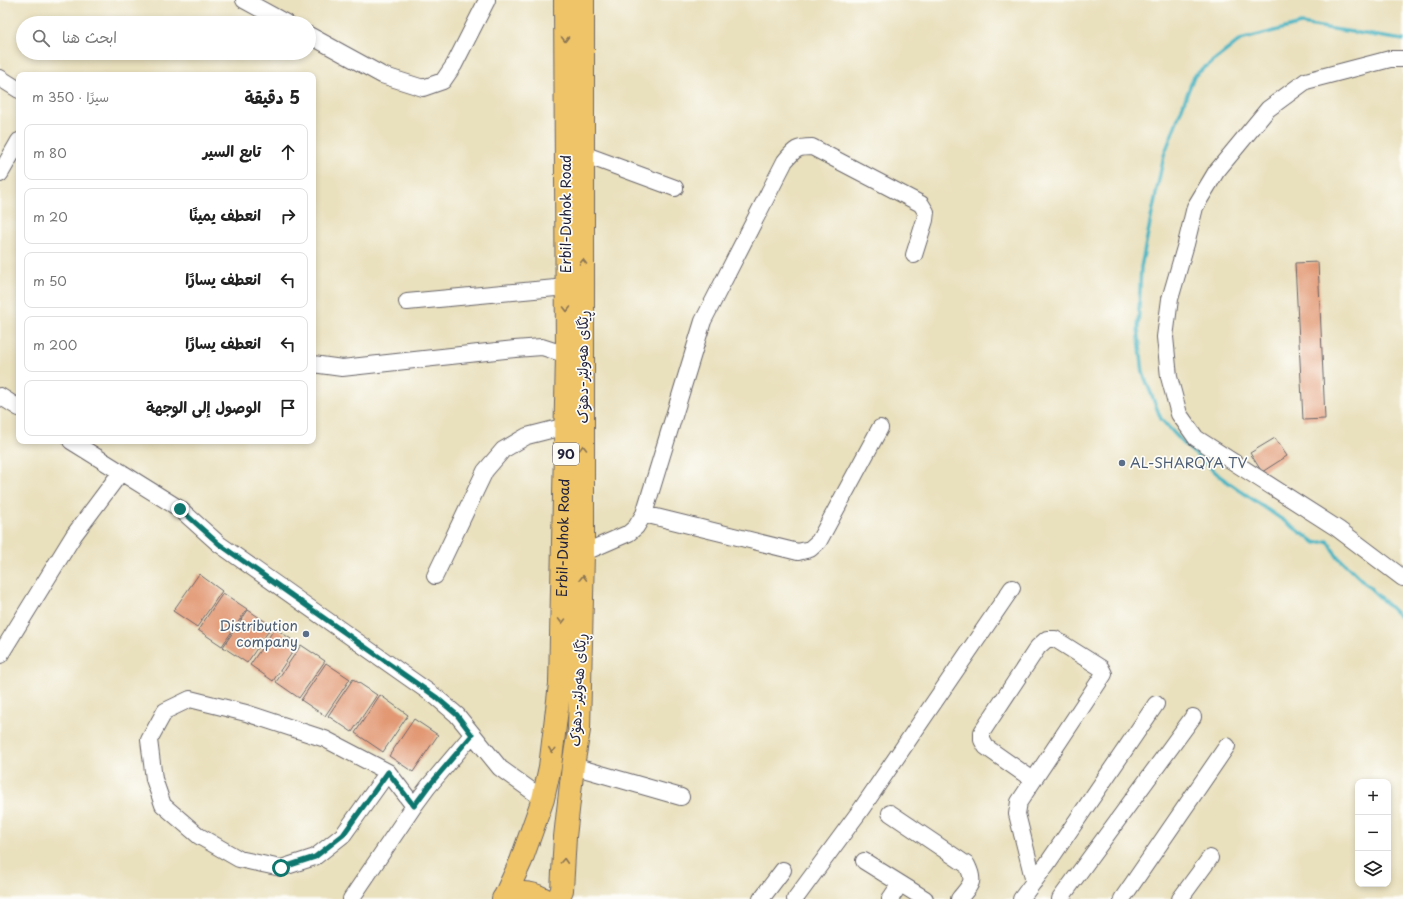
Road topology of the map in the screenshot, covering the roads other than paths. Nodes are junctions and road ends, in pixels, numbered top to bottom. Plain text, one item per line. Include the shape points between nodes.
1 (244, 0) edge
2 (487, 0) edge
3 (565, 0) edge
4 (583, 0) edge
5 (273, 16) edge
6 (316, 39) edge
7 (1403, 59) edge
8 (0, 78) edge
9 (16, 88) edge
10 (16, 146) edge
11 (583, 154) junction
12 (0, 174) edge
13 (675, 188) dead end
14 (914, 255) dead end
15 (566, 287) junction
16 (407, 302) dead end
17 (567, 355) junction
18 (316, 364) edge
19 (0, 396) edge
20 (16, 406) edge
21 (566, 426) junction
22 (880, 428) dead end
23 (76, 444) edge
24 (120, 472) junction
25 (644, 514) junction
26 (583, 553) junction
27 (435, 576) dead end
28 (1403, 578) edge
29 (1012, 588) dead end
30 (0, 655) edge
31 (1156, 704) dead end
32 (1193, 717) dead end
33 (472, 735) junction
34 (1227, 746) dead end
35 (573, 766) junction
36 (388, 772) junction
37 (1033, 780) junction
38 (681, 797) dead end
39 (543, 799) junction
40 (414, 806) junction
41 (890, 813) dead end
42 (1210, 858) dead end
43 (864, 861) dead end
44 (783, 870) dead end
45 (1034, 882) junction
46 (900, 884) junction
47 (1067, 896) edge
48 (351, 899) edge
49 (503, 899) edge
50 (544, 899) edge
51 (558, 899) edge
52 (761, 899) edge
53 (795, 899) edge
54 (890, 899) edge
55 (925, 899) edge
56 (958, 899) edge
57 (1021, 899) edge
58 (1122, 899) edge
59 (1180, 899) edge

1 - 5 street
2 - 6 street via 447,76 443,81 423,88 382,75
3 -> 15 highway, Erbil-Duhok Road / 90
4 - 11 highway, ڕێگای هەولێر-دهۆک / 90
7 - 28 street via 1390,59 1306,81 1268,109 1216,172 1195,207 1170,299 1164,337 1169,377 1179,414 1196,438 1338,529
8 - 9 street
10 - 12 street
11 - 13 street
26 -> 11 highway, ڕێگای هەولێر-دهۆک / 90
14 - 25 street via 925,220 926,212 921,204 812,147 800,147 793,151 785,161 703,321
15 - 16 street
15 -> 17 highway, Erbil-Duhok Road / 90
17 - 18 street via 542,347 342,368
17 - 21 highway, Erbil-Duhok Road / 90
19 - 20 street
21 - 27 street via 527,436 503,450 485,471
21 -> 39 highway, Erbil-Duhok Road / 90 via 560,684 550,767
22 - 25 street via 819,541 810,550 798,552
23 - 24 street
24 - 30 street via 74,535
24 - 33 street via 180,509 219,544 436,697 457,715
25 - 26 street via 629,533
35 -> 26 highway, ڕێگای هەولێر-دهۆک / 90 via 579,730
29 - 53 street via 866,802
31 - 45 street
32 - 47 street
33 - 39 street via 500,768
33 - 40 street
34 - 58 street
35 - 38 street
51 -> 35 highway, ڕێگای هەولێر-دهۆک / 90 via 562,890
36 - 36 street via 324,740 246,713 190,699 165,711 149,740 154,779 163,805 199,836 239,859 281,868 315,857 343,835
36 - 40 street
37 - 37 street via 986,747 982,740 982,732 1038,647 1047,639 1054,639 1101,668 1104,674
37 - 45 street via 1019,802 1018,814
39 - 49 highway, Erbil-Duhok Road / 90 via 522,861
40 - 48 street
41 - 56 street via 967,865 972,882
42 - 59 street
43 - 46 street
44 - 52 street
45 - 57 street
46 - 54 street
46 - 55 street
49 - 50 highway, 90 via 525,892

